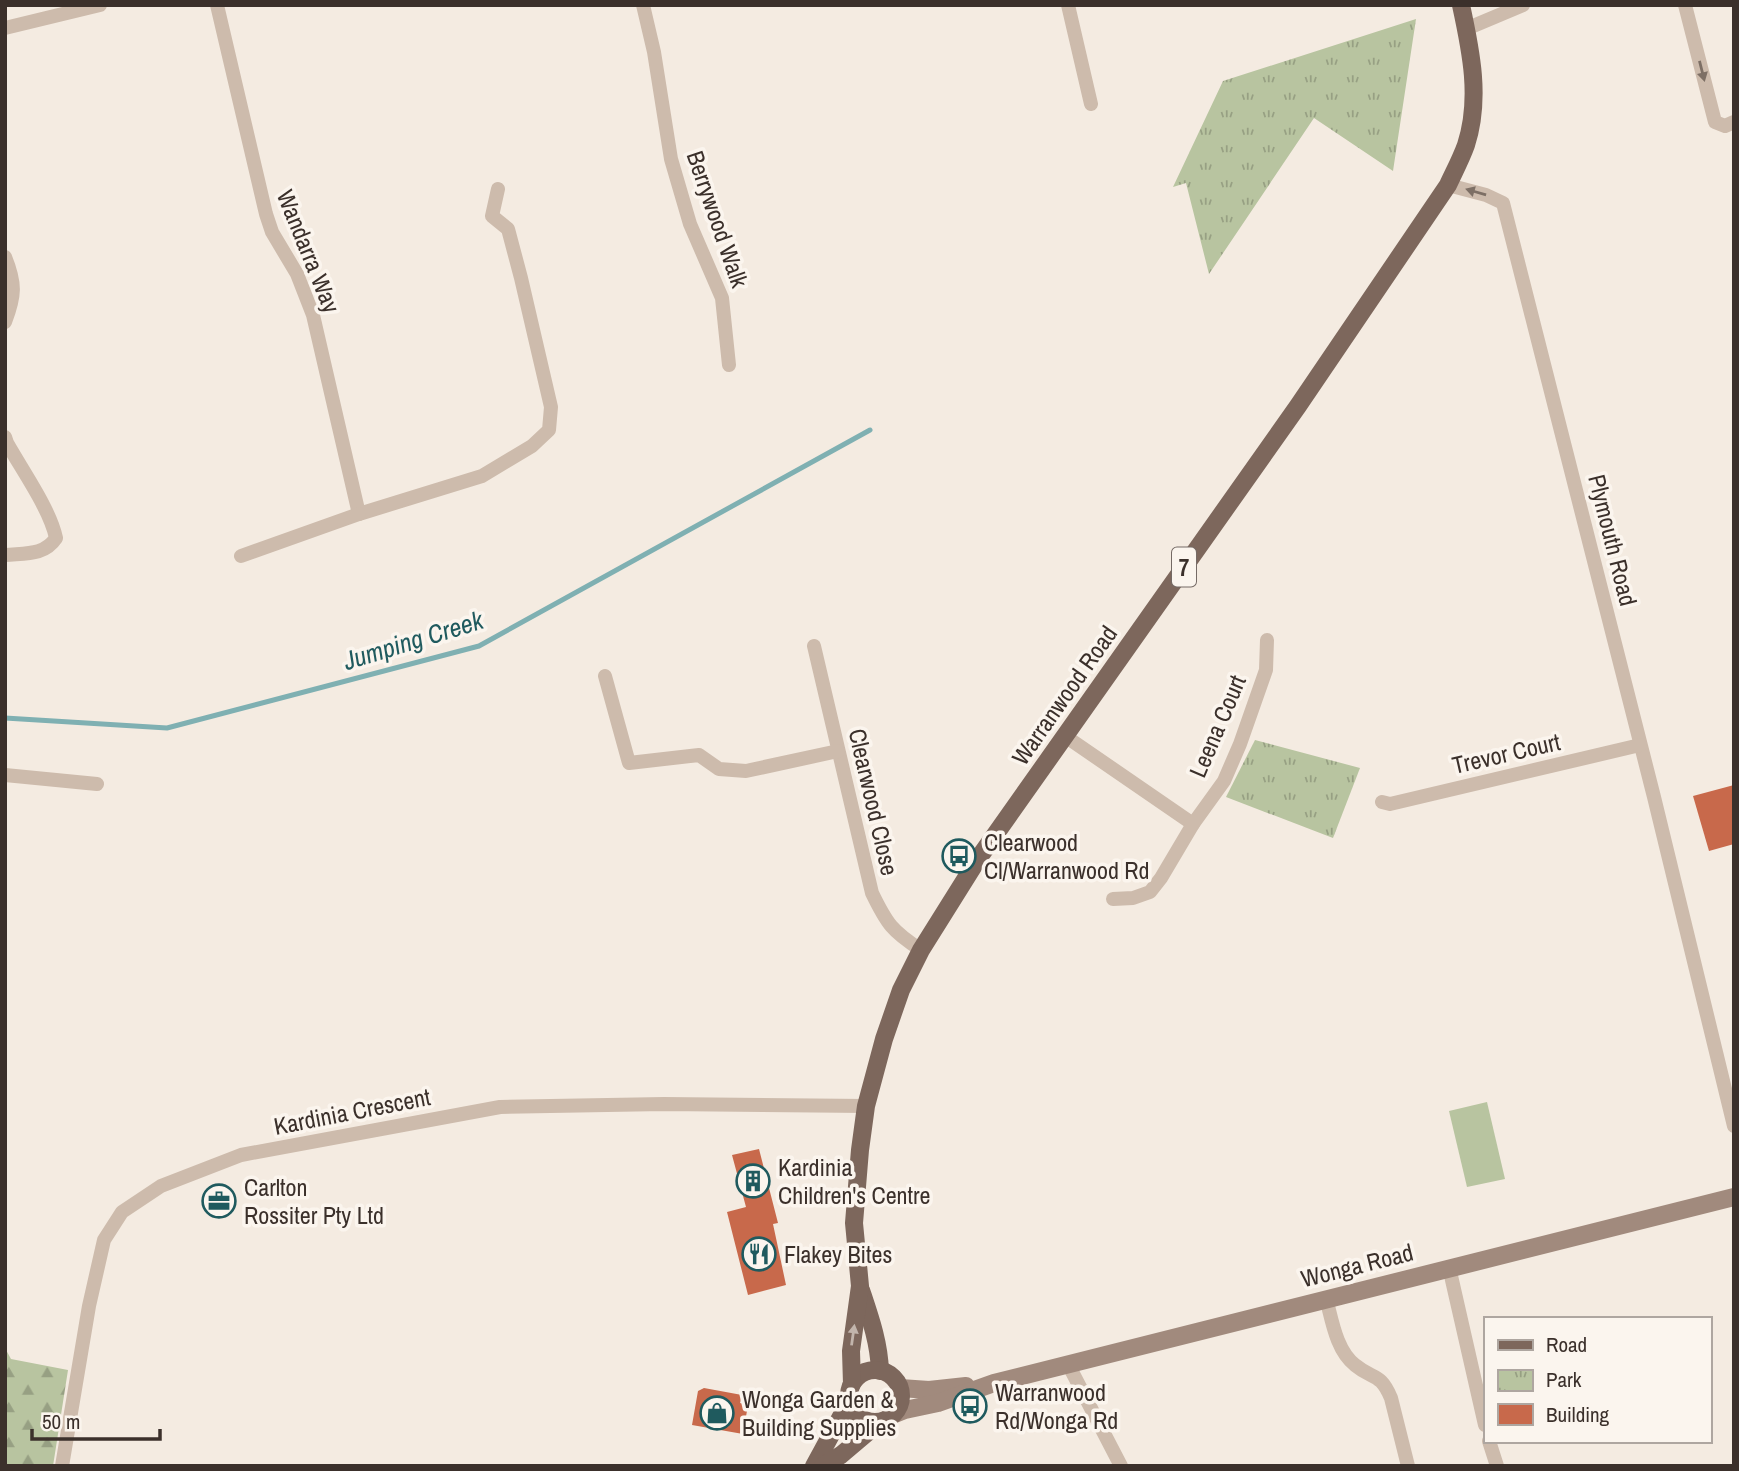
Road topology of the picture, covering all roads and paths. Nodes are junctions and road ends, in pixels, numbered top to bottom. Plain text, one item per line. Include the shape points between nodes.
1 (100, 5) edge
2 (217, 5) edge
3 (643, 5) edge
4 (1068, 5) edge
5 (1461, 5) edge
6 (1523, 5) edge
7 (1685, 5) edge
8 (5, 28) edge
9 (1466, 29) junction
10 (1091, 104) dead end
11 (1734, 122) edge
12 (1448, 185) junction
13 (498, 190) dead end
14 (5, 257) edge
15 (5, 322) edge
16 (729, 365) dead end
17 (5, 438) edge
18 (359, 514) junction
19 (5, 555) edge
20 (241, 556) dead end
21 (1267, 640) dead end
22 (814, 646) dead end
23 (605, 676) dead end
24 (1065, 736) junction
25 (1640, 745) junction
26 (838, 751) junction
27 (5, 775) edge
28 (97, 784) dead end
29 (1381, 802) dead end
30 (1193, 824) junction
31 (1113, 899) dead end
32 (921, 950) junction
33 (866, 1106) junction
34 (1734, 1126) edge
35 (1734, 1197) edge
36 (1448, 1267) junction
37 (860, 1286) junction
38 (1326, 1298) junction
39 (1068, 1364) junction
40 (880, 1371) junction
41 (993, 1383) junction
42 (900, 1388) junction
43 (851, 1392) junction
44 (887, 1418) junction
45 (1484, 1421) edge
46 (1490, 1443) edge
47 (62, 1466) edge
48 (814, 1466) edge
49 (823, 1466) edge
50 (1121, 1466) edge
51 (1408, 1466) edge
52 (1497, 1466) edge

1 - 8 street
2 - 18 street, Wandarra Way via 266,214 313,315
3 - 16 street, Berrywood Walk via 671,159 690,224 722,298
4 - 10 street
5 - 9 main road, 7
6 - 9 street
7 -> 11 street via 1715,122 1725,126
9 - 12 main road, 7 via 1473,113 1465,147
12 - 24 main road, Warranwood Road / 7
25 -> 12 street, Plymouth Road via 1503,203
13 - 18 street via 492,216 508,229 551,407 550,430 482,476
14 - 15 street via 14,284
17 - 19 street via 56,538 50,547 37,552
18 - 20 street
21 - 30 street, Leena Court via 1266,670 1240,744 1224,781
22 - 26 street, Clearwood Close
23 - 26 street via 629,763 699,755 719,769 746,771
24 - 30 street
24 - 32 main road, Warranwood Road / 7 via 978,859
25 - 29 street, Trevor Court via 1390,804
25 - 34 street, Plymouth Road
26 - 32 street, Clearwood Close via 872,893 898,935
27 - 28 street
30 - 31 street, Leena Court via 1150,892
32 - 33 main road, Warranwood Road / 7 via 901,990
33 - 37 main road, Warranwood Road / 7 via 854,1211
33 - 47 street, Kardinia Crescent via 500,1107 241,1155 160,1186 121,1212 104,1240
35 - 36 main road, Wonga Road
36 - 38 main road, Wonga Road
36 - 45 street
37 - 40 main road, Warranwood Road / 7 via 875,1332
43 -> 37 main road, Warranwood Road / 7
38 - 39 main road, Wonga Road
38 - 51 street via 1348,1357 1388,1390
39 - 41 main road, Wonga Road
39 - 50 street
40 - 42 main road via 889,1374
40 - 43 main road via 857,1377
41 - 42 main road, Wonga Road via 929,1390
41 - 44 main road, Wonga Road
42 - 44 main road via 900,1406
43 - 44 main road via 857,1415 864,1420
43 - 48 main road, 7
44 - 49 main road, Wonga Road
46 - 52 street

